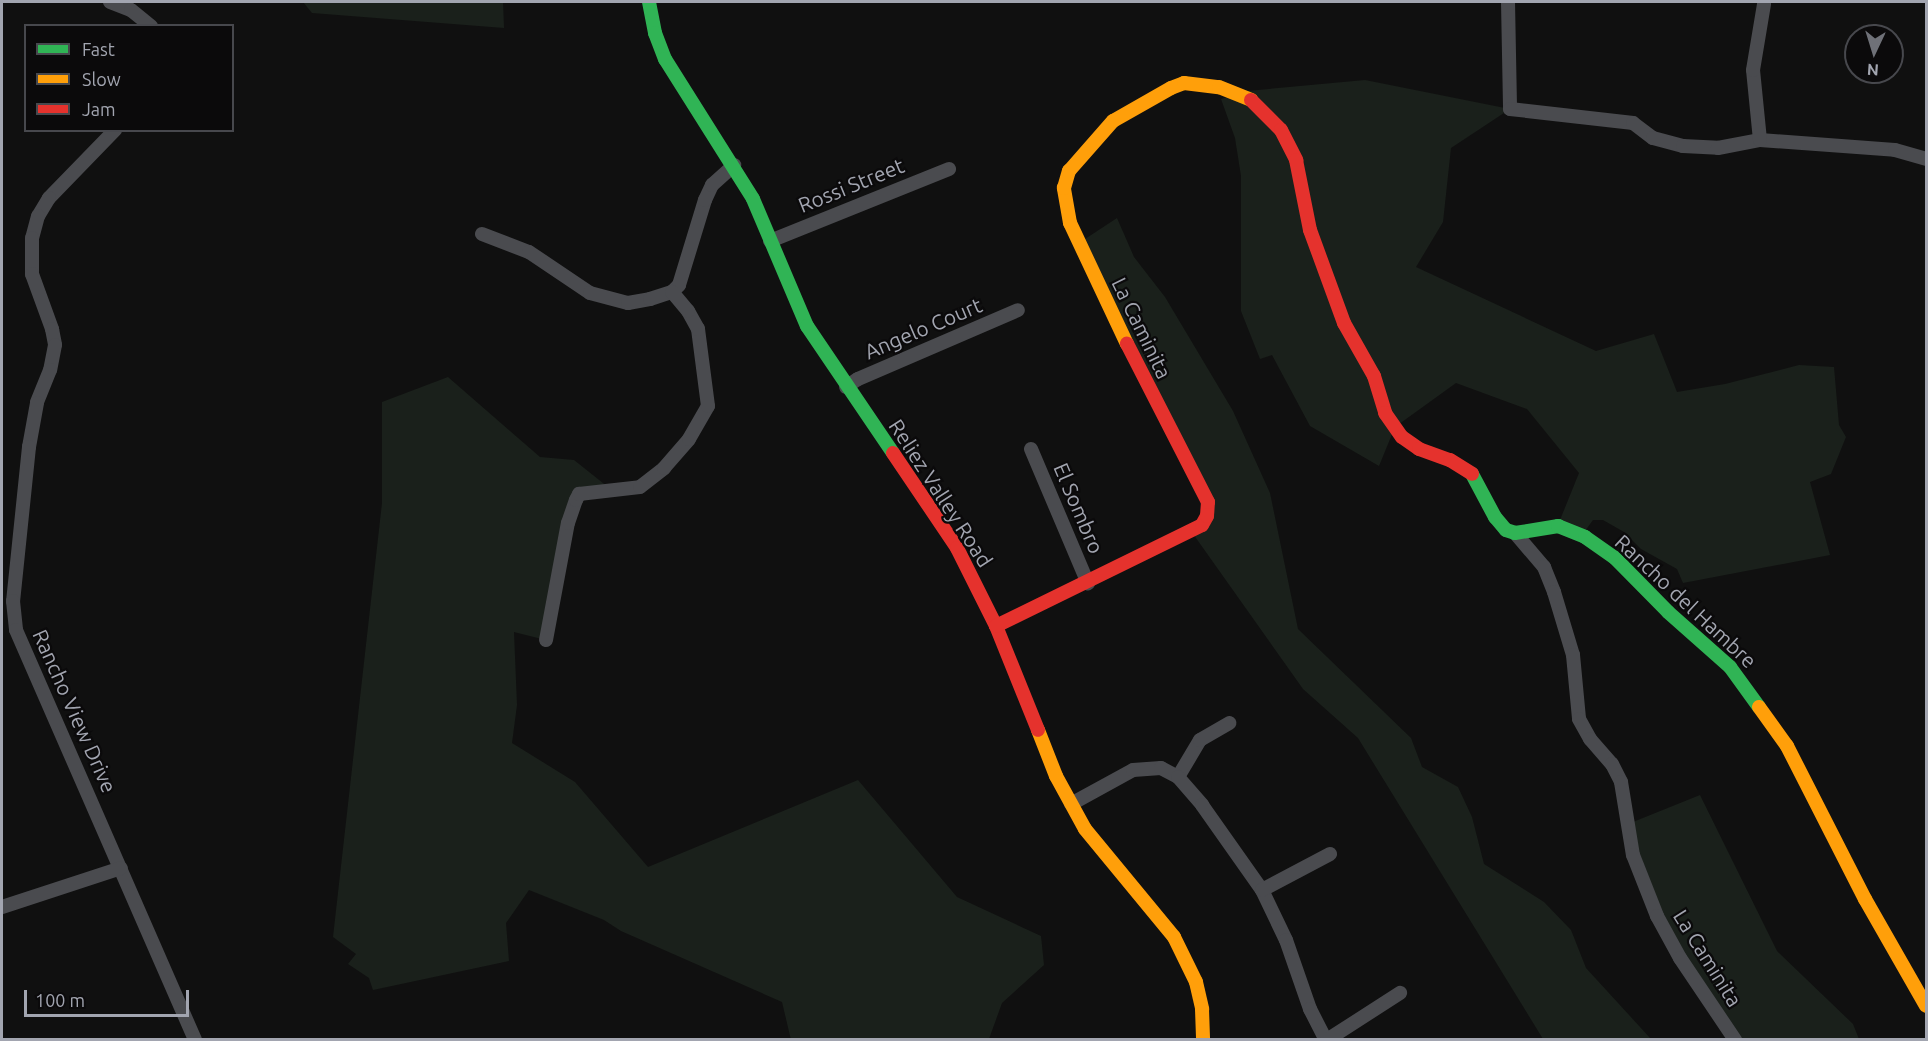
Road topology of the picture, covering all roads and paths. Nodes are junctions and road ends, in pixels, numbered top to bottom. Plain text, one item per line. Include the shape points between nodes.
1 (110, 2) edge
2 (649, 2) edge
3 (1508, 2) edge
4 (1764, 4) dead end
5 (148, 24) edge
6 (114, 132) edge
7 (1760, 140) junction
8 (1926, 159) edge
9 (734, 165) junction
10 (949, 169) dead end
11 (482, 234) dead end
12 (770, 241) junction
13 (672, 292) junction
14 (1018, 310) dead end
15 (846, 387) junction
16 (1031, 449) dead end
17 (1515, 533) junction
18 (1088, 583) junction
19 (996, 626) junction
20 (546, 640) dead end
21 (1229, 723) dead end
22 (1178, 777) junction
23 (1071, 804) junction
24 (1330, 854) dead end
25 (121, 868) junction
26 (1262, 890) junction
27 (2, 907) edge
28 (1400, 993) dead end
29 (1926, 1006) edge
30 (195, 1040) edge
31 (1203, 1040) edge
32 (1326, 1040) edge
33 (1735, 1040) edge

1 - 5 street via 131,10
2 - 9 street, Reliez Valley Road via 665,59
3 - 7 street via 1510,109 1633,123 1653,138 1683,146 1718,148
4 - 7 street via 1753,70
6 - 25 street, Rancho View Drive via 49,198 38,216 32,238 32,274 55,345 51,370 37,403 29,447 13,601 16,630
7 - 8 street via 1886,149
9 - 12 street, Reliez Valley Road
9 - 13 street via 712,185 684,273
10 - 12 street, Rossi Street
11 - 13 street via 529,252 590,293 613,301 628,303
12 - 15 street, Reliez Valley Road via 807,326
13 - 20 street via 698,329 708,406 689,439 664,468 640,487 579,494 568,523
14 - 15 street, Angelo Court
15 - 19 street, Reliez Valley Road via 957,548
16 - 18 street, El Sombro
17 - 18 street, La Caminita via 1506,530 1495,517 1472,474 1402,437 1385,412 1374,376 1344,323 1322,265 1310,230 1296,160 1281,130 1255,102 1219,87 1184,83 1113,121 1069,171 1064,188 1070,223 1097,285 1208,502 1207,516 1202,525
17 - 29 street, Rancho del Hambre via 1558,526 1585,537 1616,558 1668,612 1730,667 1787,746 1865,899
17 - 33 street, La Caminita via 1544,567 1554,592 1573,655 1580,719 1621,782 1633,855 1657,916
18 - 19 street, La Caminita
19 - 23 street, Reliez Valley Road
21 - 22 street via 1200,740
22 - 23 street via 1161,768 1133,770
22 - 26 street
23 - 31 street, Reliez Valley Road via 1102,853 1174,937 1196,982
24 - 26 street
25 - 27 street
25 - 30 street, Rancho View Drive
26 - 32 street
28 - 32 street

